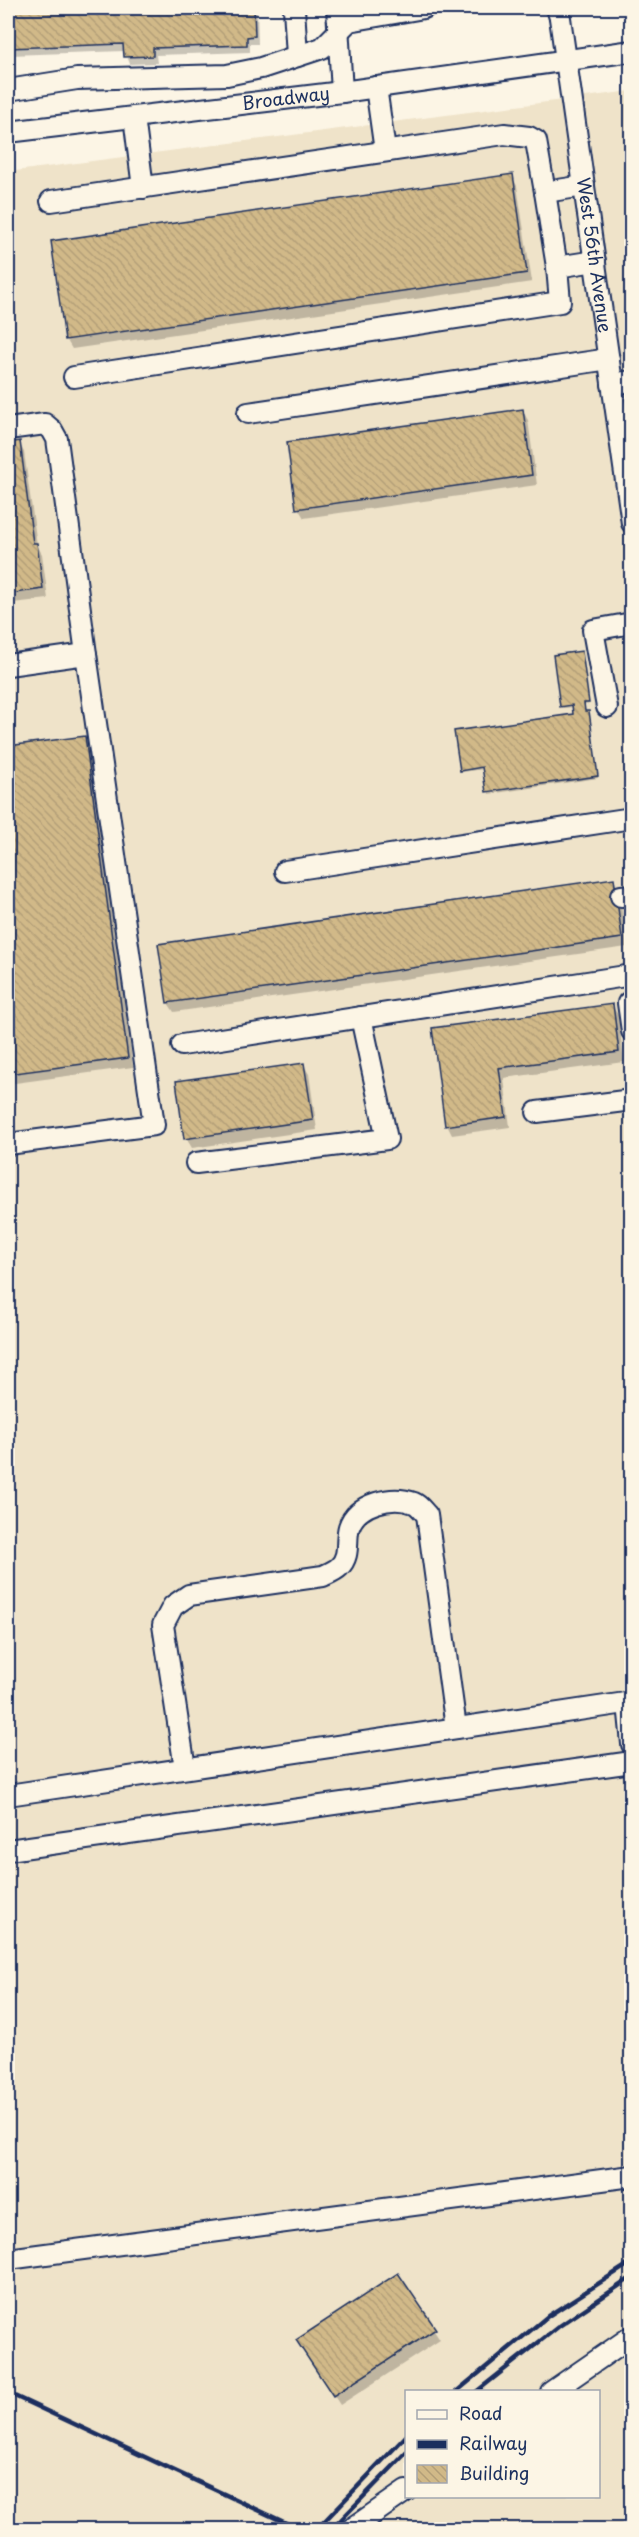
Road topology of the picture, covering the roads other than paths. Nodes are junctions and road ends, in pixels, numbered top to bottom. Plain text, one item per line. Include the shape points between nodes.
1 (294, 8) edge
2 (337, 8) edge
3 (424, 8) edge
4 (557, 8) edge
5 (339, 31) junction
6 (632, 51) edge
7 (297, 57) junction
8 (566, 60) junction
9 (376, 87) junction
10 (8, 90) edge
11 (342, 92) junction
12 (134, 117) junction
13 (8, 132) edge
14 (385, 151) junction
15 (584, 186) junction
16 (143, 188) junction
17 (545, 192) junction
18 (51, 201) dead end
19 (595, 261) junction
20 (557, 267) junction
21 (609, 359) junction
22 (74, 376) dead end
23 (622, 382) edge
24 (248, 413) dead end
25 (8, 429) edge
26 (632, 522) edge
27 (632, 623) edge
28 (86, 654) junction
29 (8, 665) edge
30 (607, 707) dead end
31 (632, 818) edge
32 (285, 871) dead end
33 (632, 975) edge
34 (628, 1003) dead end
35 (361, 1017) junction
36 (632, 1031) edge
37 (182, 1045) dead end
38 (632, 1100) edge
39 (537, 1112) dead end
40 (8, 1144) edge
41 (196, 1163) dead end
42 (630, 1702) edge
43 (456, 1728) junction
44 (632, 1744) edge
45 (632, 1762) edge
46 (185, 1768) junction
47 (8, 1795) edge
48 (8, 1850) edge
49 (632, 2176) edge
50 (8, 2259) edge
51 (632, 2336) edge
52 (552, 2390) edge
53 (405, 2492) edge
54 (350, 2529) edge

1 - 7 street
2 - 5 street
3 - 5 street via 350,21
4 - 8 street, West 56th Avenue
5 - 7 street via 322,48
5 - 11 street
6 - 8 street, Broadway
7 - 10 street via 227,75 88,78
8 - 9 street, Broadway
8 - 15 street, West 56th Avenue
9 - 11 street, Broadway
9 - 14 street
11 - 12 street, Broadway
12 - 13 street, Broadway
12 - 16 street
14 - 16 street
14 - 17 street via 504,134 529,137 536,141
15 - 17 street
15 - 19 street, West 56th Avenue
16 - 18 street
17 - 20 street
19 - 20 street
19 - 21 street, West 56th Avenue
20 - 22 street via 560,302
21 - 23 street, West 56th Avenue
21 - 24 street
23 - 26 street, West 56th Avenue
25 - 28 street via 45,424 57,439
27 - 30 street via 593,630
28 - 29 street
28 - 40 street via 154,1125
31 - 32 street
33 - 35 street
34 - 36 street
35 - 37 street
35 - 41 street via 387,1139
38 - 39 street
42 - 43 street
42 - 44 street
43 - 46 street
43 - 46 street via 427,1515 416,1503 379,1501 360,1511 349,1527 348,1552 339,1567 322,1576 189,1595 173,1606 163,1625
45 - 48 street
46 - 47 street
49 - 50 street
51 - 52 street
53 - 54 street

